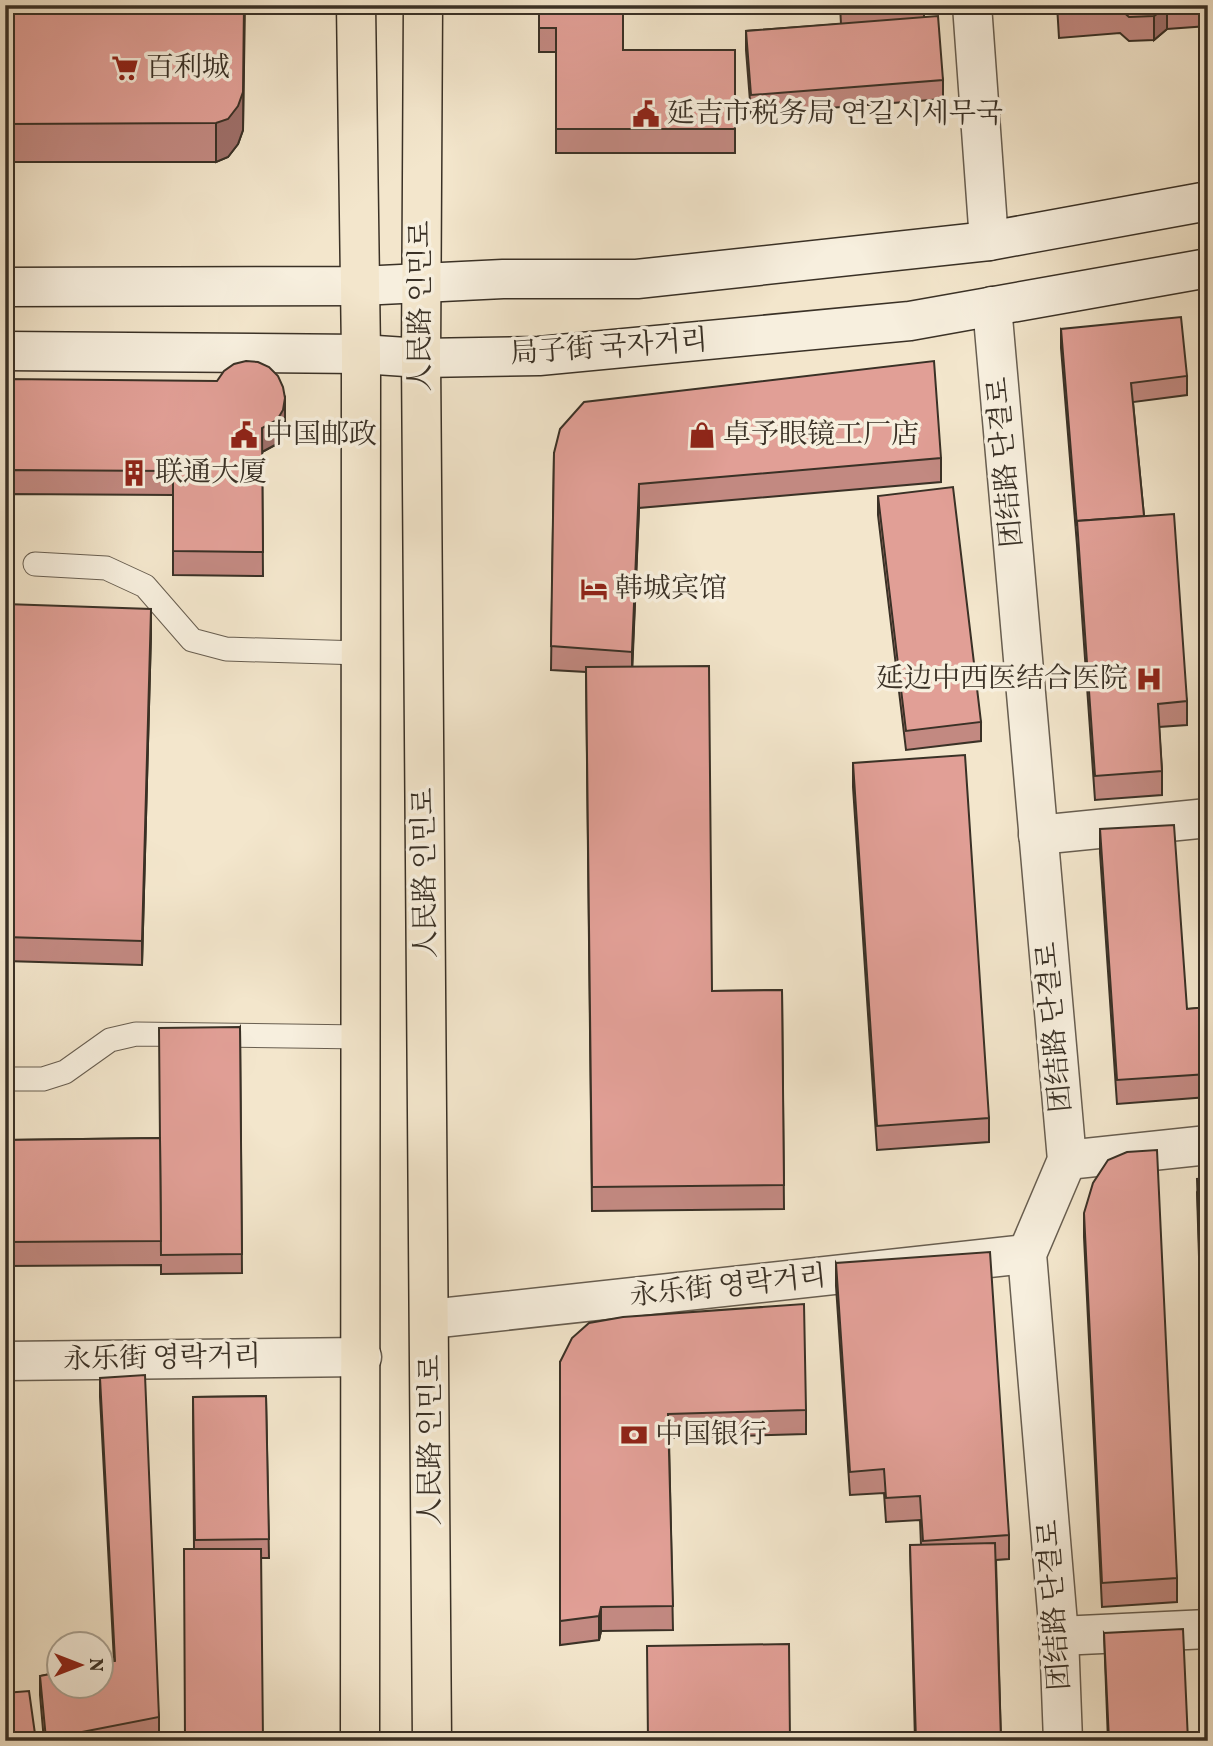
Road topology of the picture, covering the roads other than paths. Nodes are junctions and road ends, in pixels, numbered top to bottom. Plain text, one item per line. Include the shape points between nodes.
1 (356, 5) edge
2 (423, 5) edge
3 (972, 5) edge
4 (1208, 201) edge
5 (989, 241) junction
6 (1208, 268) edge
7 (421, 283) junction
8 (360, 286) junction
9 (5, 287) edge
10 (992, 306) junction
11 (5, 351) edge
12 (361, 354) junction
13 (421, 358) junction
14 (36, 564) dead end
15 (361, 653) junction
16 (1208, 818) edge
17 (1038, 835) junction
18 (362, 1037) junction
19 (5, 1079) edge
20 (1208, 1145) edge
21 (1067, 1160) junction
22 (1027, 1254) junction
23 (430, 1319) junction
24 (362, 1357) junction
25 (5, 1361) edge
26 (1208, 1629) edge
27 (1059, 1636) junction
28 (360, 1741) edge
29 (432, 1741) edge
30 (1063, 1741) edge

1 - 8 main road
2 - 7 main road, 人民路 인민로
3 - 5 street
4 - 5 street
5 - 7 street via 637,279
6 - 10 street, 局子街 국자거리
7 - 8 street
7 - 13 main road, 人民路 인민로
8 - 9 street
8 - 12 main road
10 - 13 street, 局子街 국자거리 via 910,321 609,351
10 - 17 street, 团结路 단결로
11 - 12 street, 局子街 국자거리
12 - 13 street, 局子街 국자거리
12 - 15 main road
13 - 23 main road, 人民路 인민로
14 - 15 lane via 106,568 145,586 192,640 226,649
15 - 18 main road
16 - 17 street
17 - 21 street, 团结路 단결로
18 - 19 lane via 136,1034 110,1040 65,1072 43,1079
18 - 24 main road
20 - 21 street
21 - 22 street, 团结路 단결로
22 - 23 street, 永乐街 영락거리
22 - 27 street, 团结路 단결로
23 - 29 main road, 人民路 인민로
24 - 25 street, 永乐街 영락거리
24 - 28 main road
26 - 27 street
27 - 30 street, 团结路 단결로

